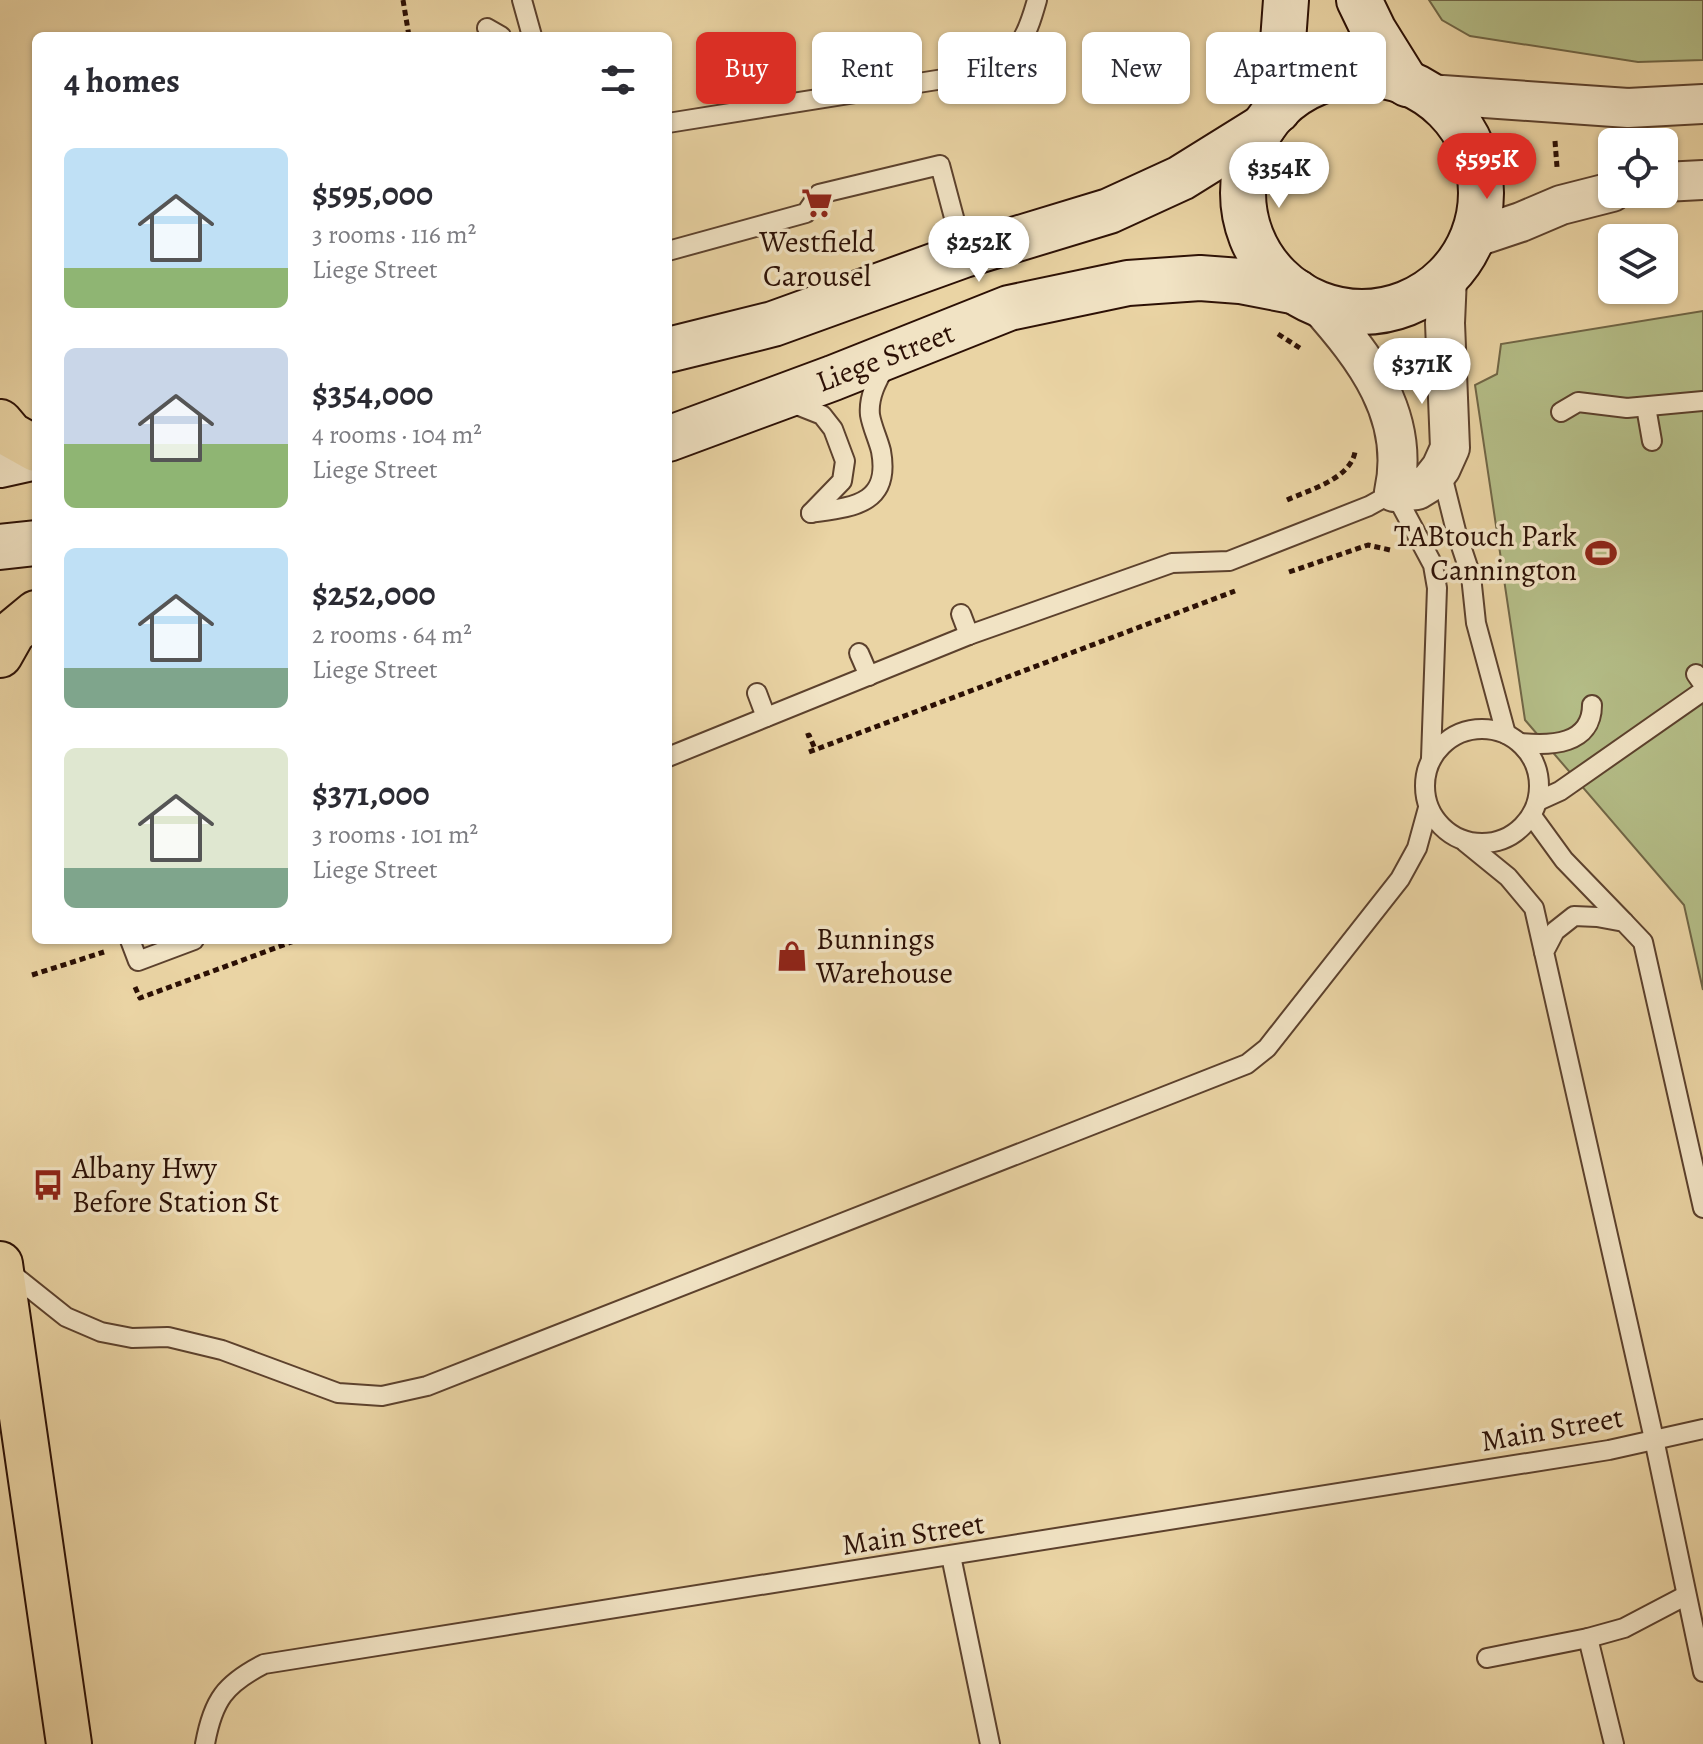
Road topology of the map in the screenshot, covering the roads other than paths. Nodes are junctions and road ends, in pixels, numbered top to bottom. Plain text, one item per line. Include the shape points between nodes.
1 (522, 0) edge
2 (1037, 0) edge
3 (1286, 0) edge
4 (1359, 0) edge
5 (531, 32) edge
6 (1418, 89) junction
7 (1703, 104) edge
8 (1270, 118) junction
9 (672, 122) edge
10 (1703, 180) edge
11 (1678, 181) edge
12 (1598, 196) edge
13 (1473, 238) junction
14 (672, 250) edge
15 (964, 255) junction
16 (1447, 277) junction
17 (1307, 298) junction
18 (672, 349) edge
19 (892, 353) junction
20 (774, 400) junction
21 (1703, 401) edge
22 (1646, 407) junction
23 (1561, 412) dead end
24 (0, 422) edge
25 (672, 438) edge
26 (1652, 441) dead end
27 (32, 447) edge
28 (32, 458) edge
29 (0, 465) edge
30 (1441, 468) junction
31 (1394, 492) junction
32 (32, 543) edge
33 (0, 547) edge
34 (961, 614) dead end
35 (32, 616) edge
36 (969, 635) junction
37 (859, 653) dead end
38 (0, 655) edge
39 (869, 676) junction
40 (1701, 683) edge
41 (757, 693) dead end
42 (1592, 705) dead end
43 (766, 717) junction
44 (1513, 738) junction
45 (672, 755) edge
46 (1431, 758) junction
47 (1428, 808) junction
48 (1535, 808) junction
49 (1465, 842) junction
50 (1624, 922) junction
51 (124, 944) edge
52 (183, 944) edge
53 (1544, 952) junction
54 (1703, 1208) edge
55 (0, 1264) edge
56 (1703, 1429) edge
57 (1654, 1439) junction
58 (951, 1556) junction
59 (1685, 1596) junction
60 (1588, 1638) junction
61 (1487, 1658) dead end
62 (1703, 1672) edge
63 (69, 1744) edge
64 (205, 1744) edge
65 (990, 1744) edge
66 (1614, 1744) edge

1 - 5 lane
2 - 9 lane via 1013,55 981,73
3 - 8 street
4 - 6 street via 1374,31
6 - 7 street via 1628,108
6 - 8 street via 1367,74 1338,77 1296,95
6 - 13 street via 1461,127 1472,148 1482,193
8 - 15 street via 1181,178 1109,211
8 - 17 street via 1246,170 1245,216 1264,259
10 - 11 street
12 - 13 street
13 - 16 street
14 - 15 lane via 806,213 819,194 940,165
15 - 18 street via 773,324
16 - 17 street via 1419,298 1386,310 1339,310
16 - 30 street via 1451,429
17 - 19 street, Liege Street via 1240,281 1128,283 1009,308
17 - 31 street via 1350,340 1393,417 1399,471
19 - 20 street, Liege Street
19 - 20 lane via 872,393 870,415 882,476 869,499 856,507 811,513 842,481 845,461 822,415
20 - 25 street, Liege Street
21 - 22 lane
22 - 23 lane via 1578,402
22 - 26 lane
24 - 27 highway
28 - 29 street
30 - 31 street via 1417,490
30 - 44 lane via 1471,576 1476,623
31 - 36 lane via 1229,561 1172,563
31 - 46 lane via 1433,565 1437,588
32 - 33 street
34 - 36 lane
35 - 38 highway via 13,632
36 - 39 lane
37 - 39 lane
39 - 43 lane
40 - 48 lane
41 - 43 lane
42 - 44 lane via 1587,726 1575,738 1549,746
43 - 45 lane
44 - 46 lane via 1472,729 1456,734
44 - 48 lane via 1531,755 1537,770
46 - 47 lane via 1424,791
47 - 49 lane via 1449,834
47 - 55 lane via 1417,848 1400,879 1257,1058 427,1386 382,1396 338,1393 222,1350 168,1337 101,1332 66,1317
48 - 49 lane via 1522,828 1496,842
48 - 50 lane via 1564,860
49 - 53 lane via 1508,877 1534,908
50 - 53 lane via 1574,916 1555,931
50 - 54 lane via 1643,942
51 - 52 lane via 138,961
53 - 57 lane
55 - 63 highway
56 - 57 lane, Main Street
57 - 58 lane, Main Street
57 - 59 lane
58 - 64 lane, Main Street via 264,1664 224,1690
58 - 65 lane
59 - 60 lane via 1624,1628
59 - 62 lane
60 - 61 lane
60 - 66 lane

